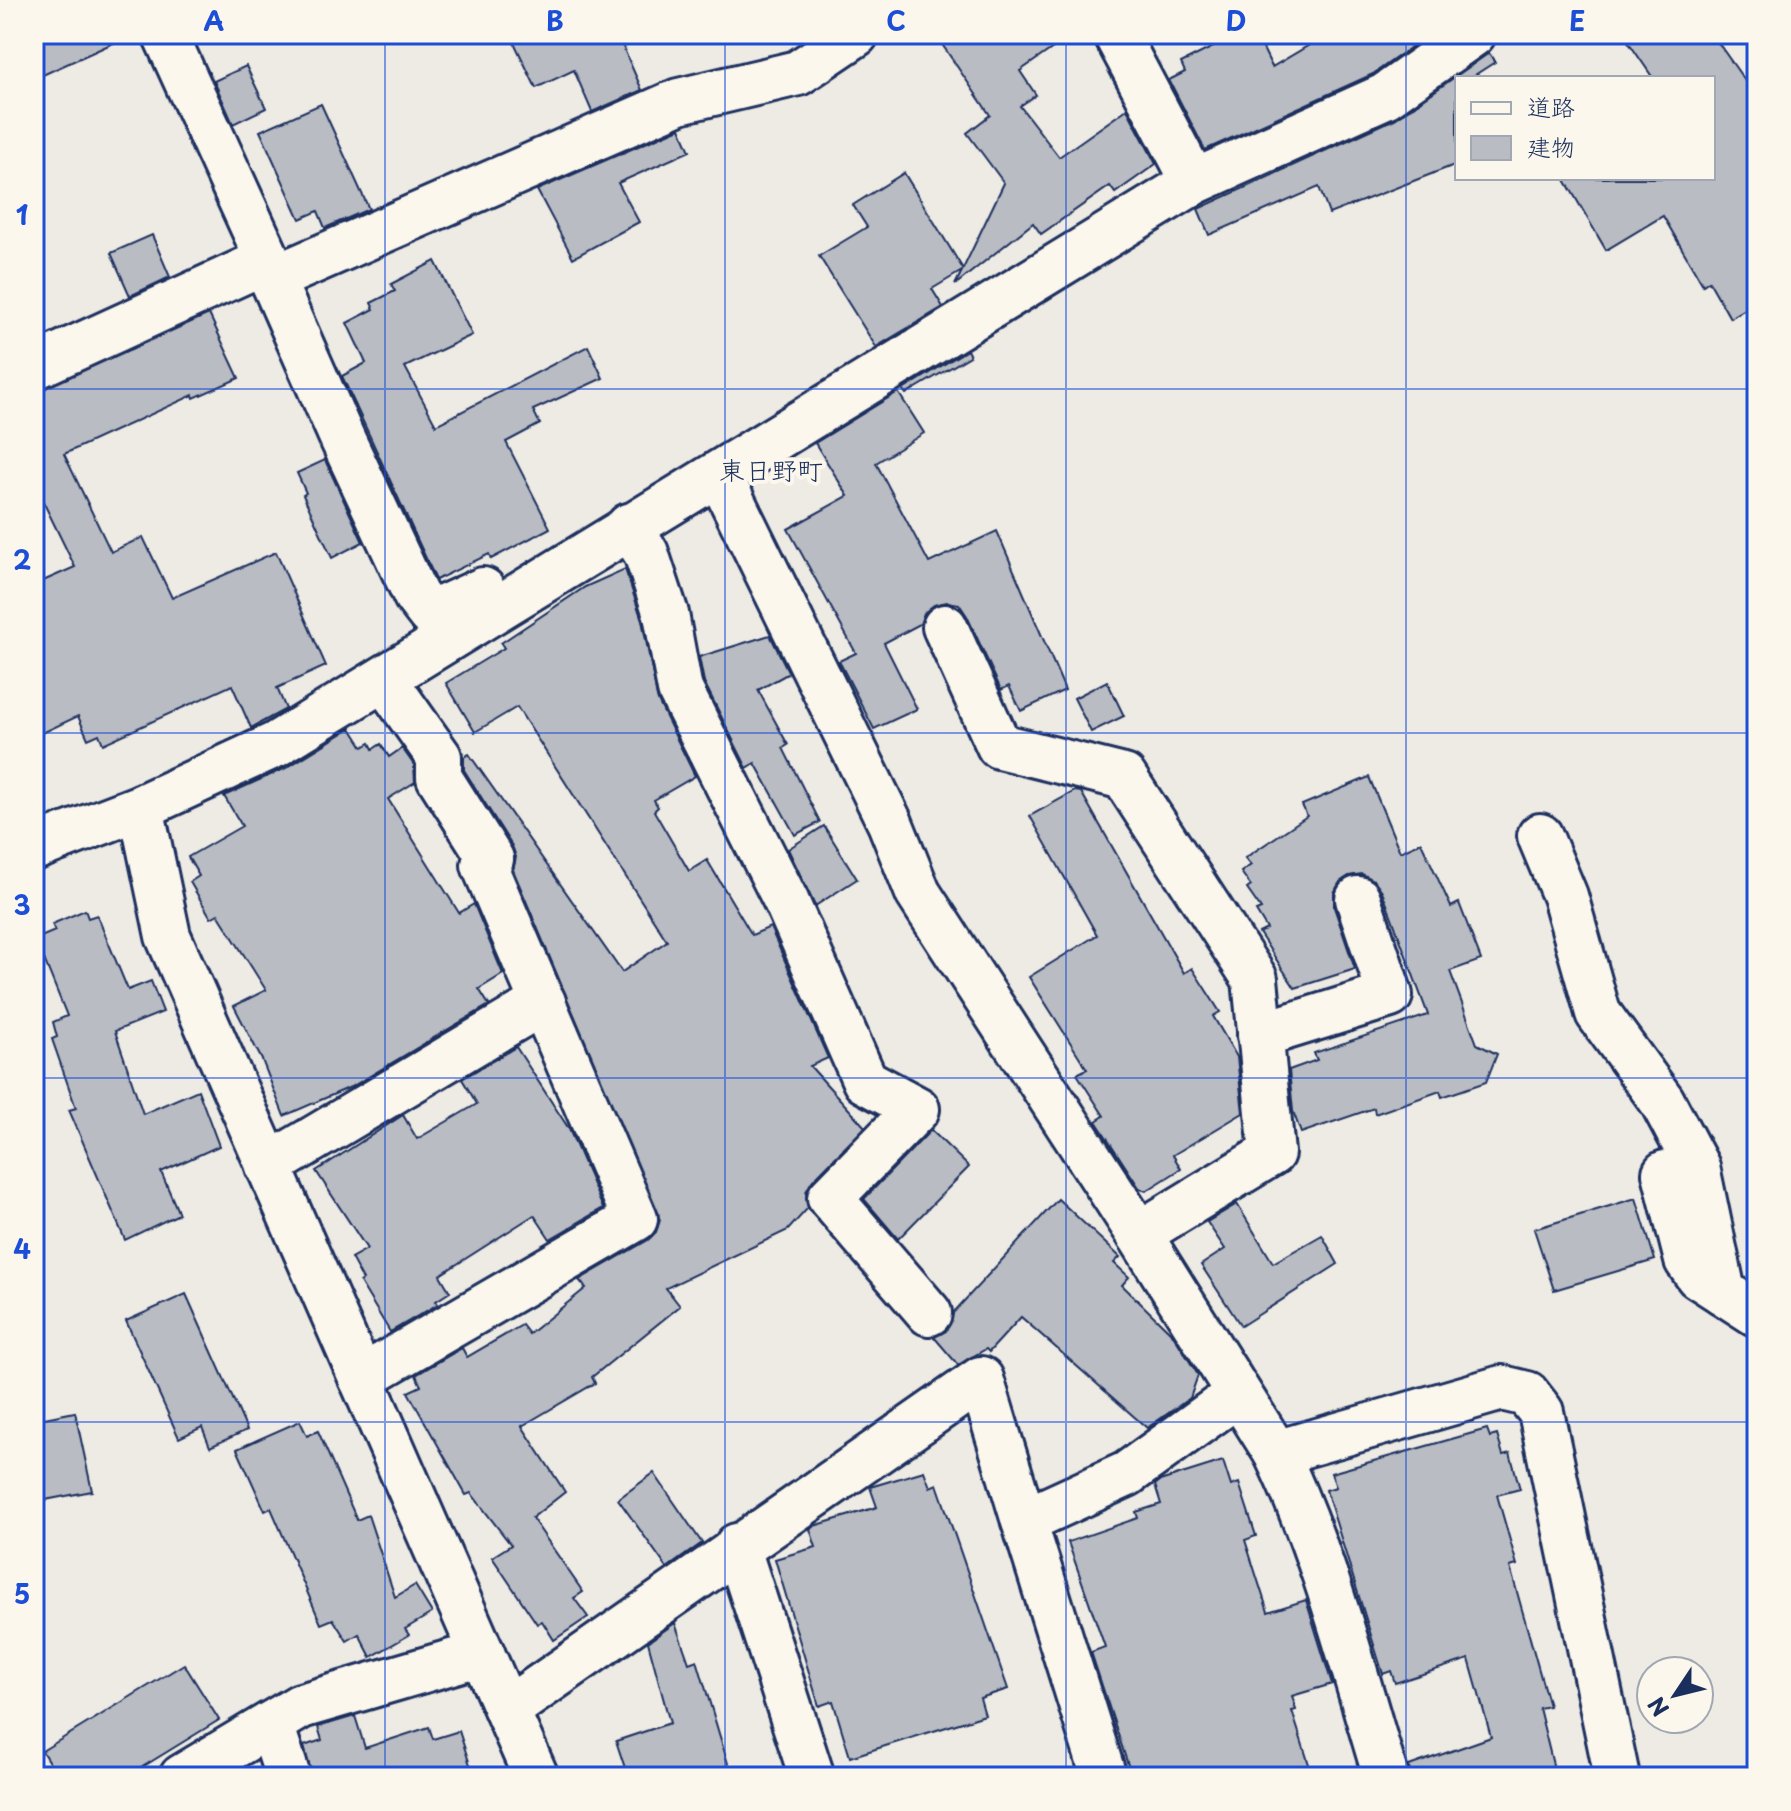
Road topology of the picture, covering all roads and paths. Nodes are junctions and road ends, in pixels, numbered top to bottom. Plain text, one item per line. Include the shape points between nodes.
1 (165, 34) edge
2 (856, 34) edge
3 (1116, 34) edge
4 (1473, 34) edge
5 (1194, 182) junction
6 (270, 269) junction
7 (34, 367) edge
8 (719, 474) junction
9 (629, 526) junction
10 (543, 581) junction
11 (945, 627) dead end
12 (384, 679) junction
13 (141, 807) junction
14 (1540, 836) dead end
15 (34, 848) edge
16 (1358, 899) dead end
17 (543, 1002) junction
18 (1260, 1035) junction
19 (268, 1166) junction
20 (1665, 1173) dead end
21 (1139, 1234) junction
22 (1740, 1303) edge
23 (929, 1313) dead end
24 (361, 1378) junction
25 (1238, 1394) junction
26 (1276, 1453) junction
27 (1024, 1521) junction
28 (737, 1546) junction
29 (482, 1653) junction
30 (507, 1710) junction
31 (271, 1724) junction
32 (182, 1777) edge
33 (288, 1777) edge
34 (536, 1777) edge
35 (812, 1777) edge
36 (1104, 1777) edge
37 (1386, 1777) edge
38 (1617, 1777) edge

1 - 6 street
2 - 6 street via 798,73 679,101
3 - 5 street
4 - 5 street via 1385,96
5 - 8 street
6 - 7 street
6 - 10 street via 342,438 416,596 430,614 517,574
8 - 9 street
8 - 21 street via 890,823 918,893
9 - 10 street
9 - 23 street via 646,553 666,614 680,690 787,903 865,1081 917,1109 830,1198
10 - 12 street
11 - 18 street via 999,746 1124,777 1255,979
12 - 13 street via 275,745
12 - 17 street via 439,757 439,777 491,859 484,865
13 - 15 street
13 - 19 street via 168,936
14 - 22 street via 1565,896 1598,1013 1662,1101 1697,1167
16 - 18 street via 1390,995
17 - 19 street
17 - 24 street via 635,1219
18 - 21 street via 1272,1153
19 - 24 street
20 - 22 street via 1687,1260 1698,1276
21 - 25 street
24 - 29 street
25 - 26 street
25 - 27 street via 1127,1474
26 - 37 street via 1329,1593
26 - 38 street via 1502,1388 1527,1394 1541,1412
27 - 28 street via 981,1379
27 - 36 street
28 - 30 street
28 - 35 street
29 - 30 street
29 - 31 street via 301,1706
30 - 34 street
31 - 32 street
31 - 33 street

